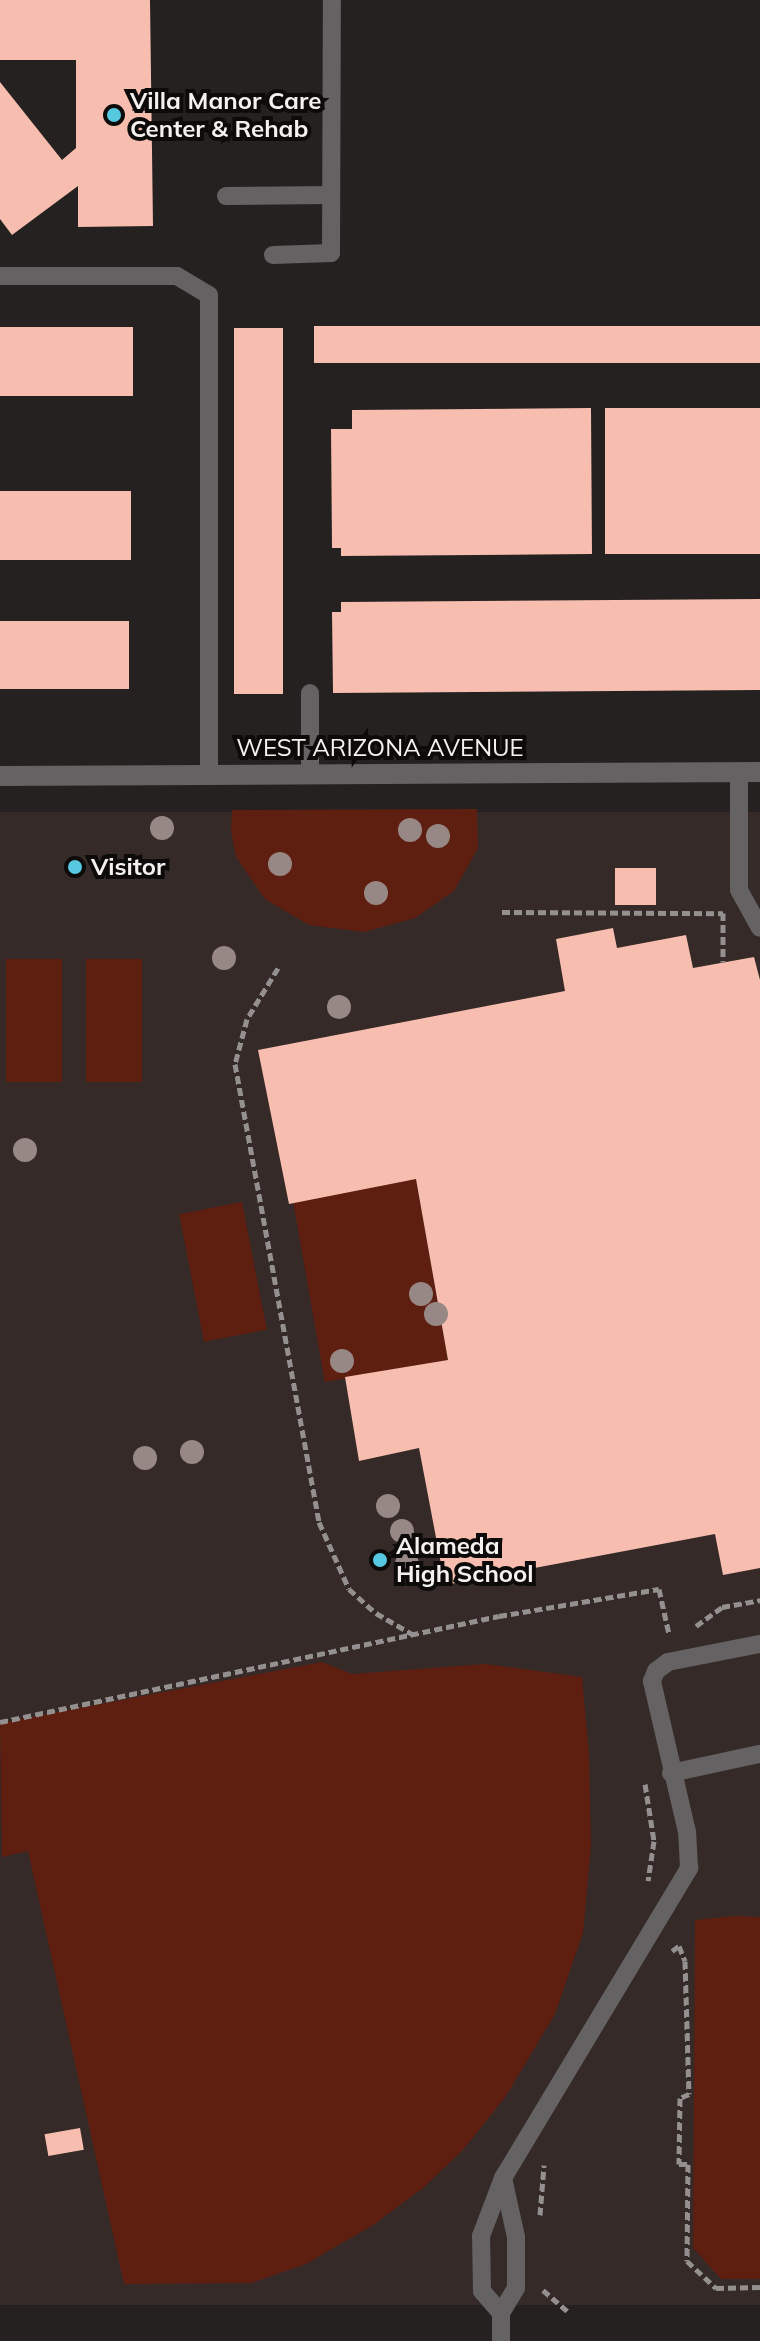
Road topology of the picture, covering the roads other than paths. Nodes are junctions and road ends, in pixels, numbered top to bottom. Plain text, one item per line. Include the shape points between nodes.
1 (332, 0) edge
2 (331, 195) junction
3 (226, 196) dead end
4 (273, 255) dead end
5 (0, 276) edge
6 (310, 693) dead end
7 (739, 772) junction
8 (760, 772) edge
9 (310, 774) junction
10 (209, 775) junction
11 (0, 776) edge
12 (760, 928) edge
13 (760, 1644) edge
14 (760, 1754) edge
15 (671, 1773) junction
16 (503, 2178) junction
17 (501, 2313) junction
18 (501, 2341) edge

1 - 2 lane
2 - 3 lane
2 - 4 lane via 331,253
5 - 10 lane via 177,276 209,295
6 - 9 lane
7 - 8 street, WEST ARIZONA AVENUE
7 - 9 street, WEST ARIZONA AVENUE
7 - 12 lane via 739,890
9 - 10 street, WEST ARIZONA AVENUE
10 - 11 street, WEST ARIZONA AVENUE
13 - 15 lane via 668,1662 656,1671 652,1681
14 - 15 lane
15 - 16 lane via 687,1832 689,1868
16 - 17 lane via 516,2237 516,2288
16 - 17 lane via 481,2236 482,2291
17 - 18 lane

